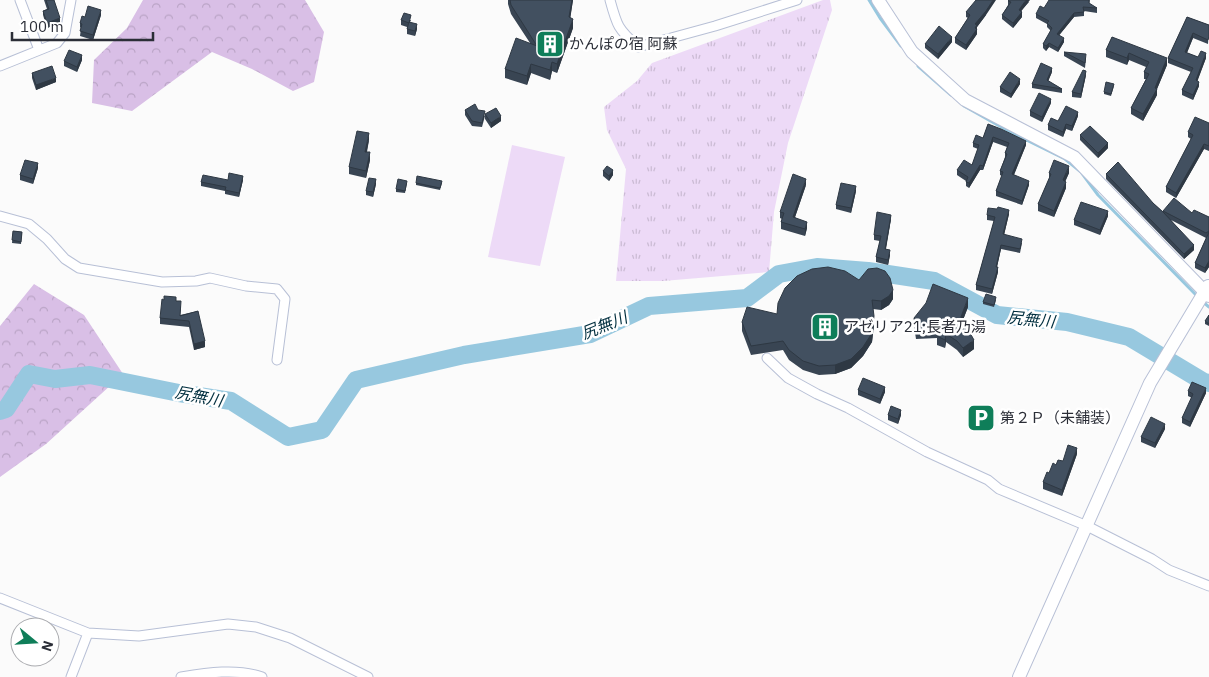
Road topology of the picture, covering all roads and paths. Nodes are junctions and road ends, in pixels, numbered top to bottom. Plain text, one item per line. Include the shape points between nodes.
1 (20, 0) edge
2 (71, 0) edge
3 (610, 0) edge
4 (797, 0) edge
5 (878, 0) edge
6 (39, 50) junction
7 (0, 66) edge
8 (0, 216) edge
9 (1208, 291) edge
10 (767, 358) dead end
11 (277, 360) dead end
12 (1087, 526) junction
13 (1209, 586) edge
14 (0, 598) edge
15 (88, 633) junction
16 (72, 677) edge
17 (180, 677) edge
18 (262, 677) edge
19 (368, 677) edge
20 (1019, 677) edge

1 - 6 street
2 - 6 street via 65,33 57,43
3 - 4 street via 621,32 638,47
5 - 9 street via 912,52 965,100 1074,157
6 - 7 street
8 - 11 street via 29,224 79,268 162,282 210,278 277,289 285,299
9 - 12 street via 1150,383
10 - 12 street via 788,378 927,452 988,480 999,489
12 - 13 street via 1169,570
12 - 20 street
14 - 15 street
15 - 16 street
15 - 19 street via 139,636 228,624 256,627 290,638
17 - 18 street via 231,672

